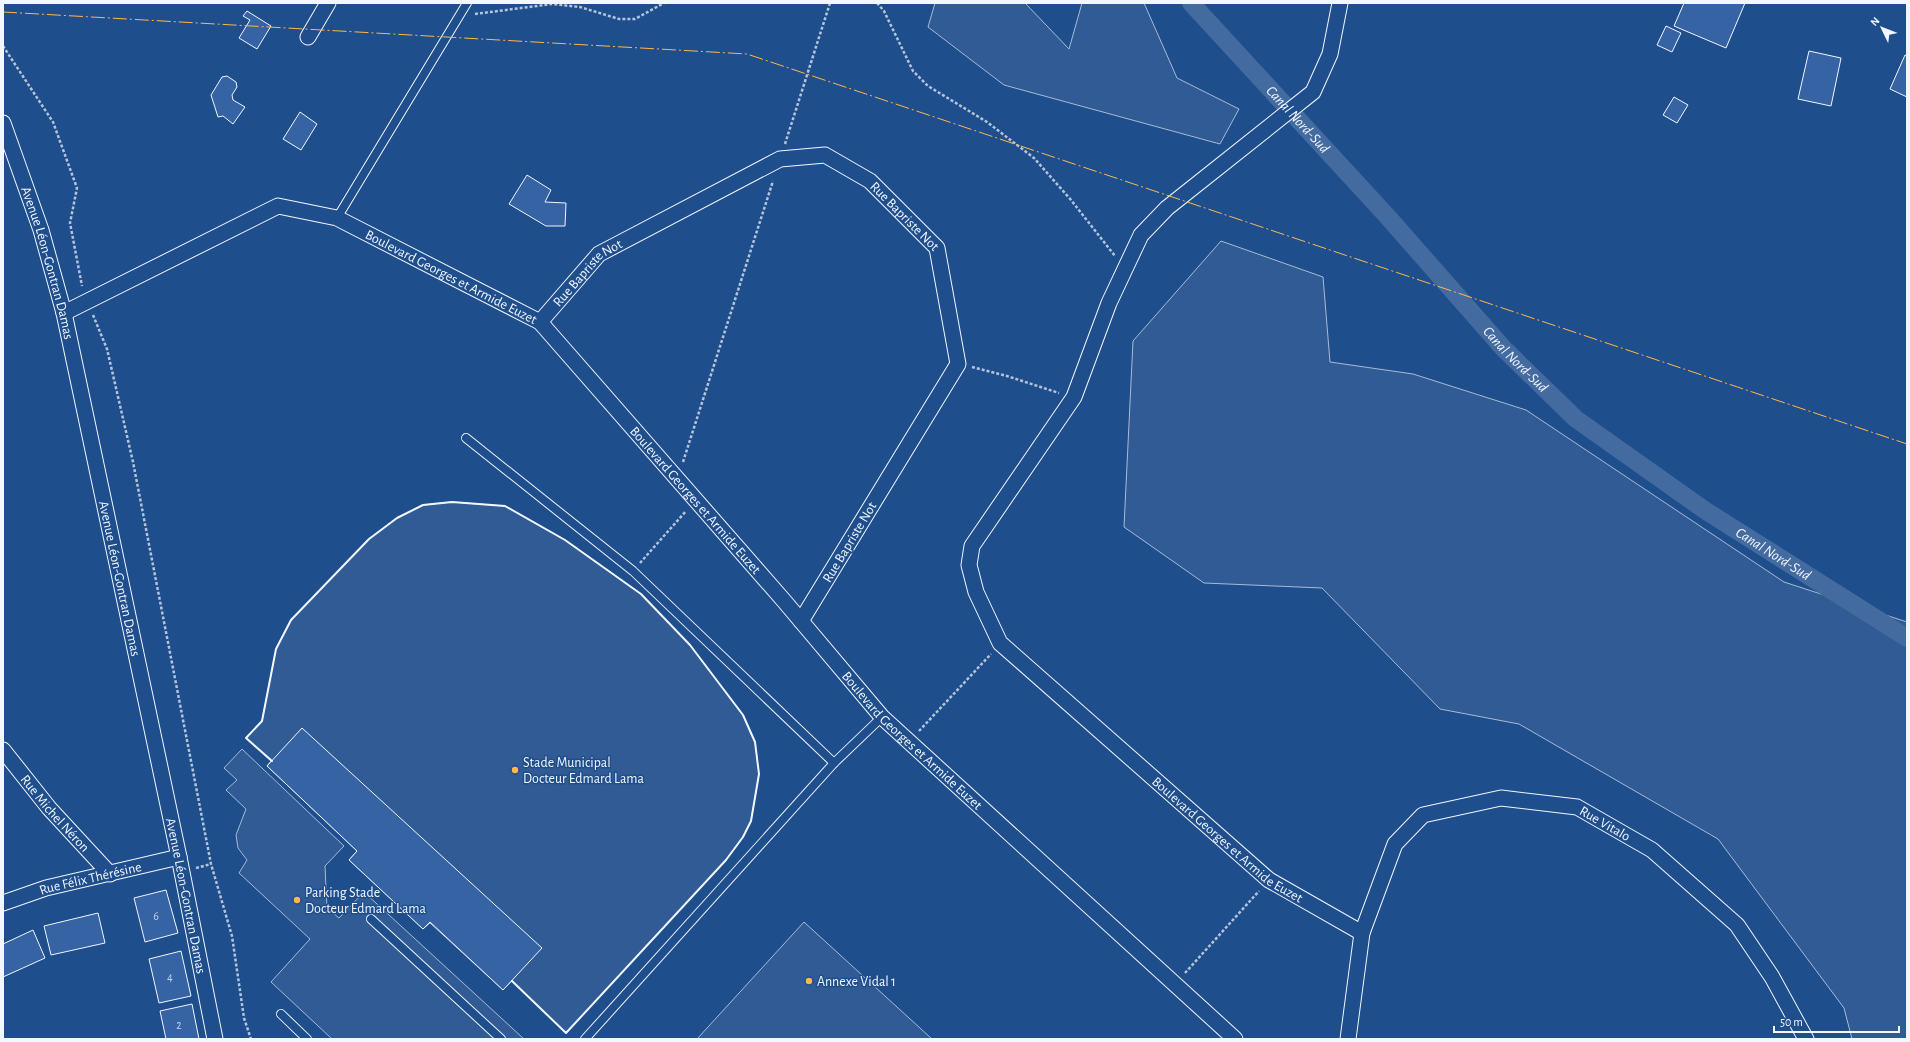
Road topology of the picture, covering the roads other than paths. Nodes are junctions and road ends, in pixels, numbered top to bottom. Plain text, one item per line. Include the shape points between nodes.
1 (328, 3) edge
2 (467, 3) edge
3 (1340, 3) edge
4 (308, 37) dead end
5 (3, 123) edge
6 (337, 218) junction
7 (64, 313) junction
8 (540, 322) junction
9 (466, 438) dead end
10 (801, 621) junction
11 (882, 716) junction
12 (3, 750) edge
13 (834, 763) junction
14 (179, 857) junction
15 (110, 874) junction
16 (3, 903) edge
17 (371, 919) dead end
18 (1362, 933) junction
19 (281, 1014) dead end
20 (215, 1039) edge
21 (307, 1039) edge
22 (501, 1039) edge
23 (585, 1039) edge
24 (1235, 1039) edge
25 (1348, 1039) edge
26 (1806, 1039) edge

1 - 4 street
2 - 6 lane
3 - 18 street, Boulevard Georges et Armide Euzet via 1330,54 1312,92 1167,208 1141,235 1110,304 1074,398 972,546 969,565 976,592 1000,644 1269,880
5 - 7 street, Avenue Léon-Gontran Damas via 42,230
6 - 7 street, Boulevard Georges et Armide Euzet via 278,206
6 - 8 street, Boulevard Georges et Armide Euzet
7 - 14 street, Avenue Léon-Gontran Damas
8 - 10 street, Boulevard Georges et Armide Euzet
8 - 10 street, Rue Bapriste Not via 599,254 780,159 825,155 870,181 937,248 958,364
9 - 13 lane via 633,571
10 - 11 street, Boulevard Georges et Armide Euzet
11 - 13 lane
11 - 24 street, Boulevard Georges et Armide Euzet
12 - 15 street, Rue Michel Néron via 49,808
13 - 23 lane
14 - 15 street, Rue Félix Thérésine
14 - 20 street, Avenue Léon-Gontran Damas
15 - 16 street, Rue Félix Thérésine via 46,888
17 - 22 lane
18 - 25 street, Rue Vitalo
18 - 26 street, Rue Vitalo via 1395,844 1423,815 1501,798 1577,807 1652,850 1737,925 1772,977
19 - 21 lane

